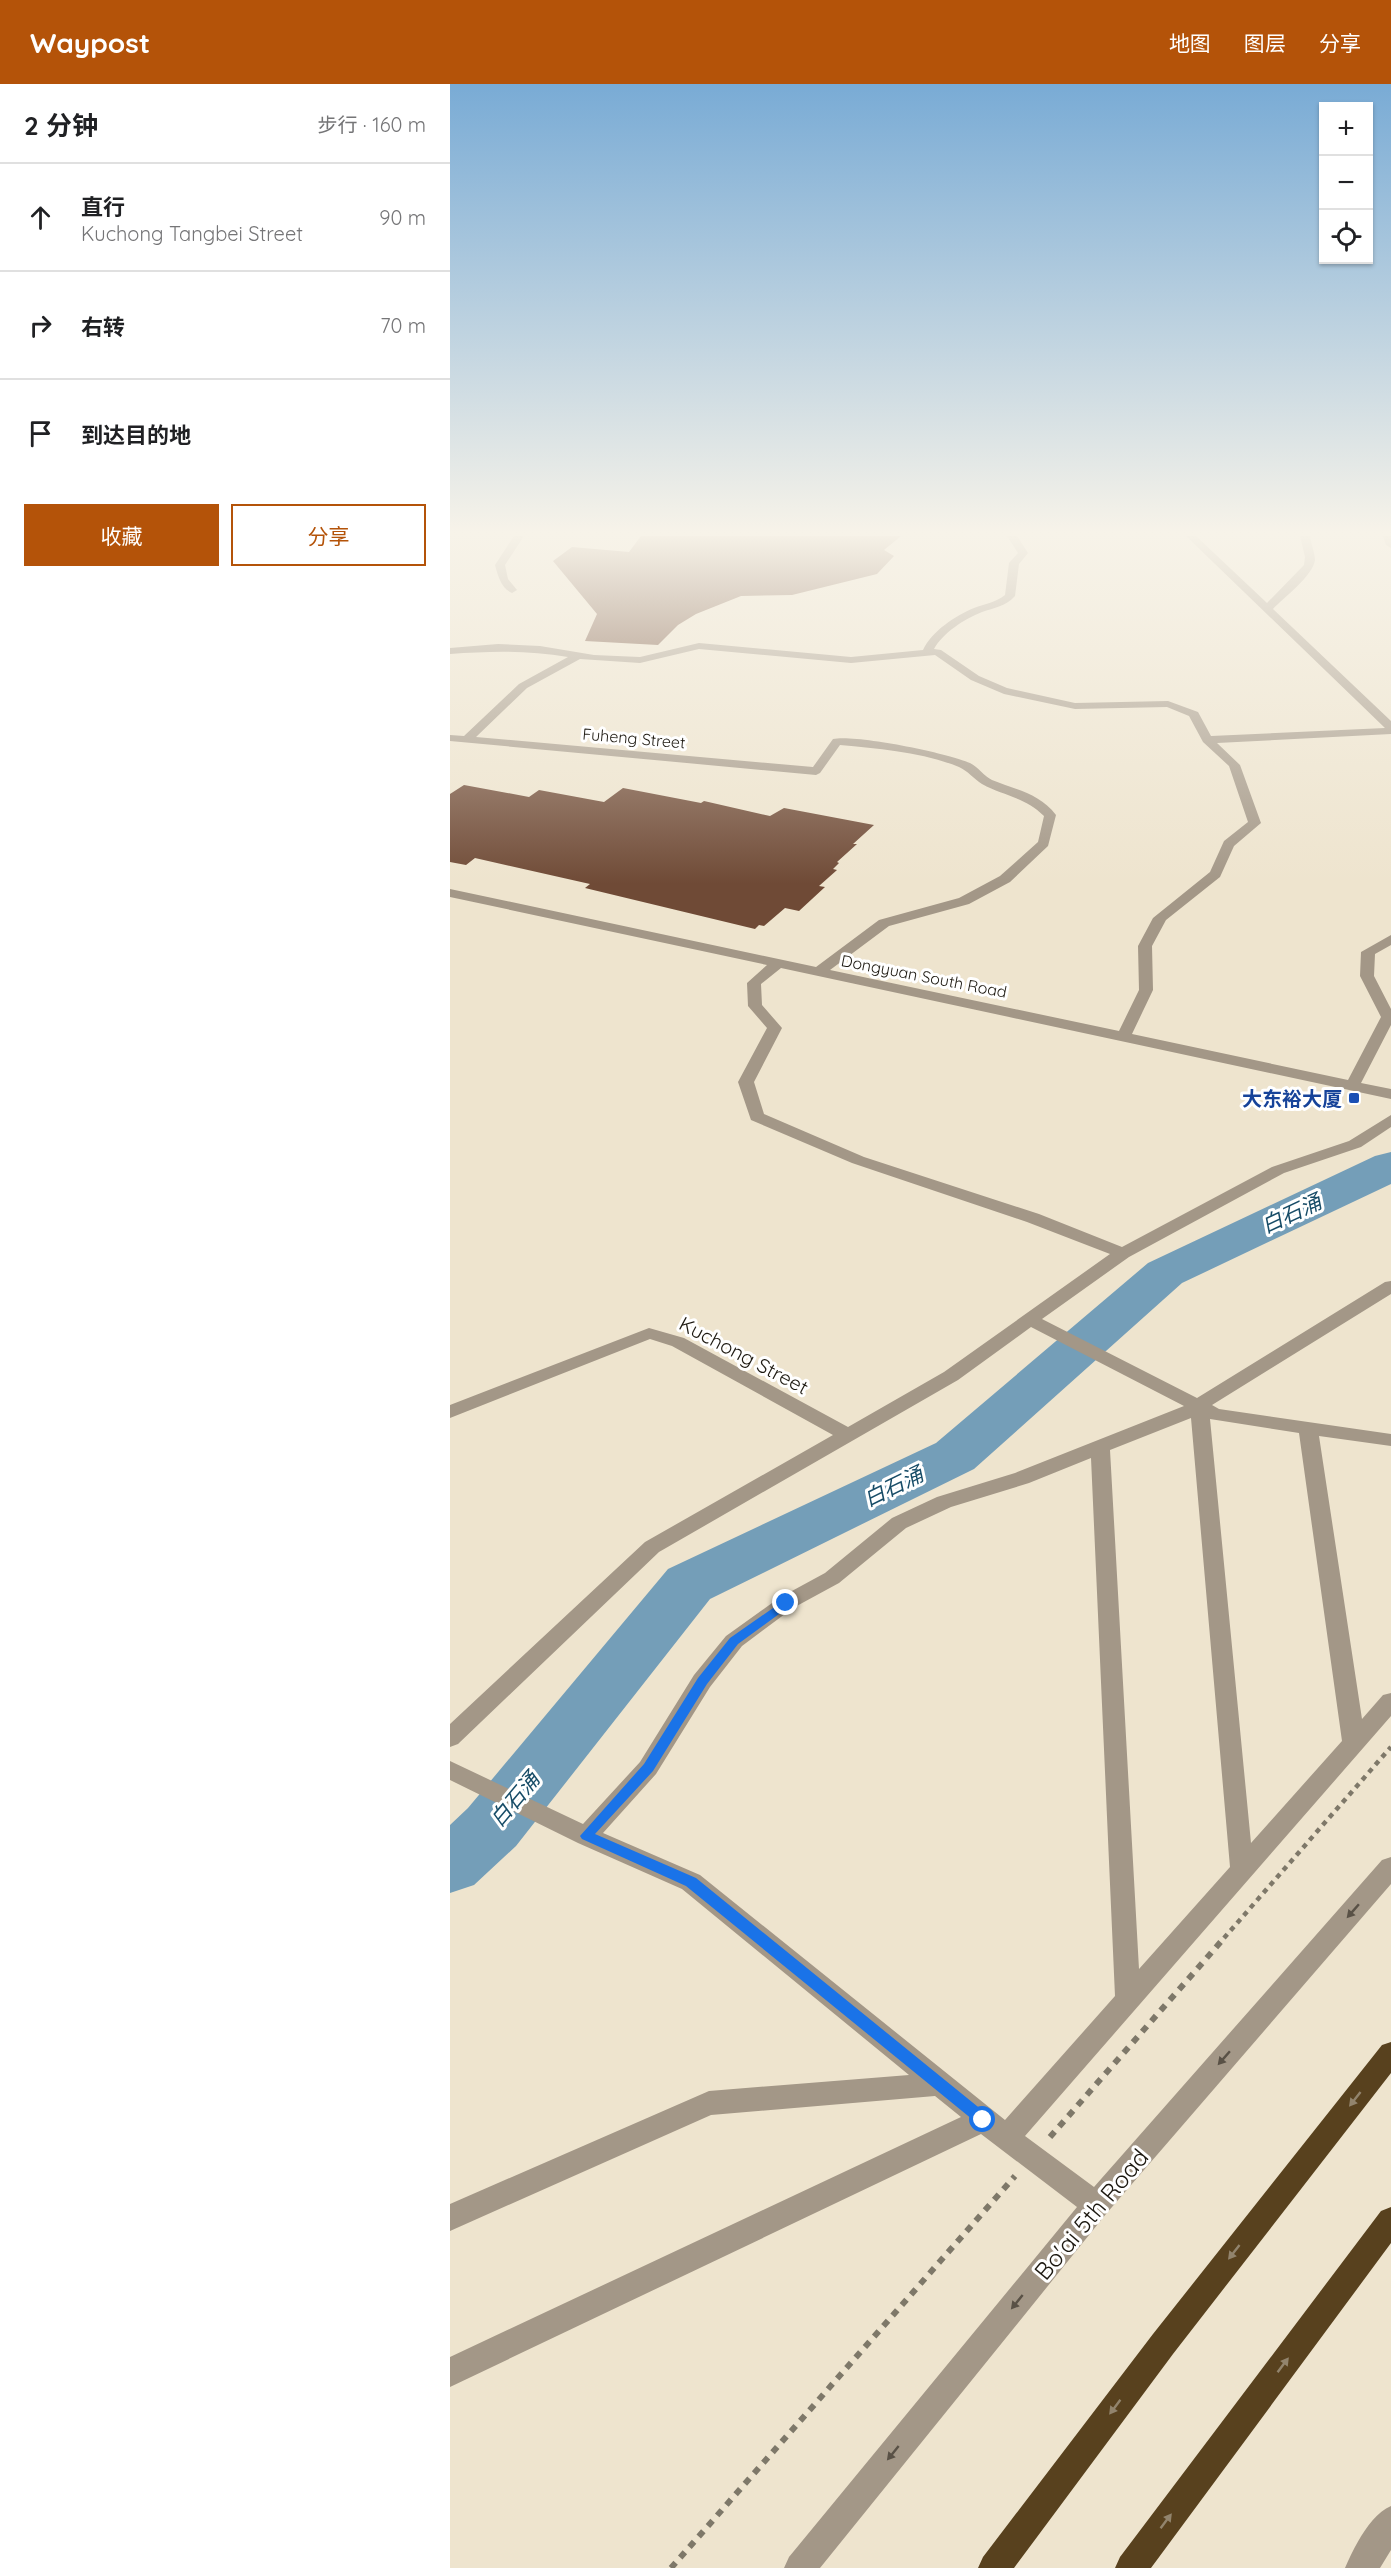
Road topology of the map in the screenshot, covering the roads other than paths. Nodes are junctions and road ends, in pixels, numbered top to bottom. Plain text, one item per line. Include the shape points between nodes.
1 (559, 652) edge
2 (674, 652) edge
3 (775, 652) edge
4 (927, 652) joint
5 (1311, 652) edge
6 (579, 655) junction
7 (1391, 729) edge
8 (450, 738) edge
9 (467, 739) junction
10 (1207, 740) junction
11 (450, 885) edge
12 (450, 893) edge
13 (1391, 939) edge
14 (776, 964) junction
15 (822, 969) junction
16 (1126, 1032) junction
17 (1353, 1081) junction
18 (1391, 1085) edge
19 (1391, 1095) edge
20 (1391, 1120) edge
21 (1123, 1253) junction
22 (1391, 1286) edge
23 (1030, 1320) junction
24 (1198, 1406) junction
25 (450, 1412) edge
26 (1308, 1428) junction
27 (848, 1435) junction
28 (1391, 1440) edge
29 (1100, 1447) junction
30 (1391, 1701) edge
31 (450, 1738) edge
32 (1354, 1742) junction
33 (450, 1770) edge
34 (577, 1832) junction
35 (1391, 1867) edge
36 (1242, 1870) junction
37 (1128, 2000) junction
38 (1391, 2053) edge
39 (939, 2084) junction
40 (983, 2120) junction
41 (1006, 2138) junction
42 (1096, 2205) junction
43 (450, 2218) edge
44 (1391, 2220) edge
45 (450, 2373) edge
46 (1391, 2522) edge
47 (800, 2568) edge
48 (994, 2568) edge
49 (1131, 2568) edge
50 (1361, 2568) edge

1 - 6 street
2 - 6 street via 640,660
3 - 4 street via 851,660
4 - 10 street via 937,652 975,678 1004,691 1075,706 1168,704 1194,714
5 - 7 street
6 - 9 street via 523,686
7 - 10 street
8 - 9 street, Fuheng Street
9 - 15 street, Fuheng Street via 816,771 837,741 874,745 967,766 988,783 1037,801 1050,815 1044,843 1005,879 964,901 884,923
10 - 16 street via 1234,765 1255,823 1228,844 1215,874 1160,918 1145,945 1146,990
11 - 15 street, Dongyuan South Road
12 - 14 street, Dongyuan South Road
13 - 17 street via 1368,952 1366,976 1388,1017
14 - 15 street, Dongyuan South Road
14 - 21 street via 754,983 755,1006 775,1028 746,1082 757,1117 858,1160 1033,1218
15 - 16 street, Dongyuan South Road
16 - 17 street, Dongyuan South Road
17 - 18 street, Dongyuan South Road
17 - 19 street, Dongyuan South Road
20 - 21 street via 1355,1144 1278,1170
21 - 23 street
22 - 24 street
23 - 24 street
23 - 27 street via 951,1376
24 - 26 street via 1214,1413
24 - 29 street
24 - 36 street
25 - 27 street, Kuchong Street via 649,1333 678,1342
26 - 28 street
26 - 32 street
27 - 31 street via 652,1547
29 - 34 street via 1022,1478 944,1502 899,1523 832,1578 786,1603 734,1641 702,1681 648,1768
29 - 37 street
30 - 32 street
32 - 36 street
33 - 34 street
34 - 39 street via 691,1882
35 -> 42 street, Bo'ai 5th Road
36 - 37 street
37 - 41 street
38 -> 48 highway
39 - 40 street
39 - 43 street via 709,2103
40 - 41 street
40 - 45 street
41 - 42 street
42 -> 47 street, Bo'ai 5th Road
49 -> 44 highway
46 - 50 street

